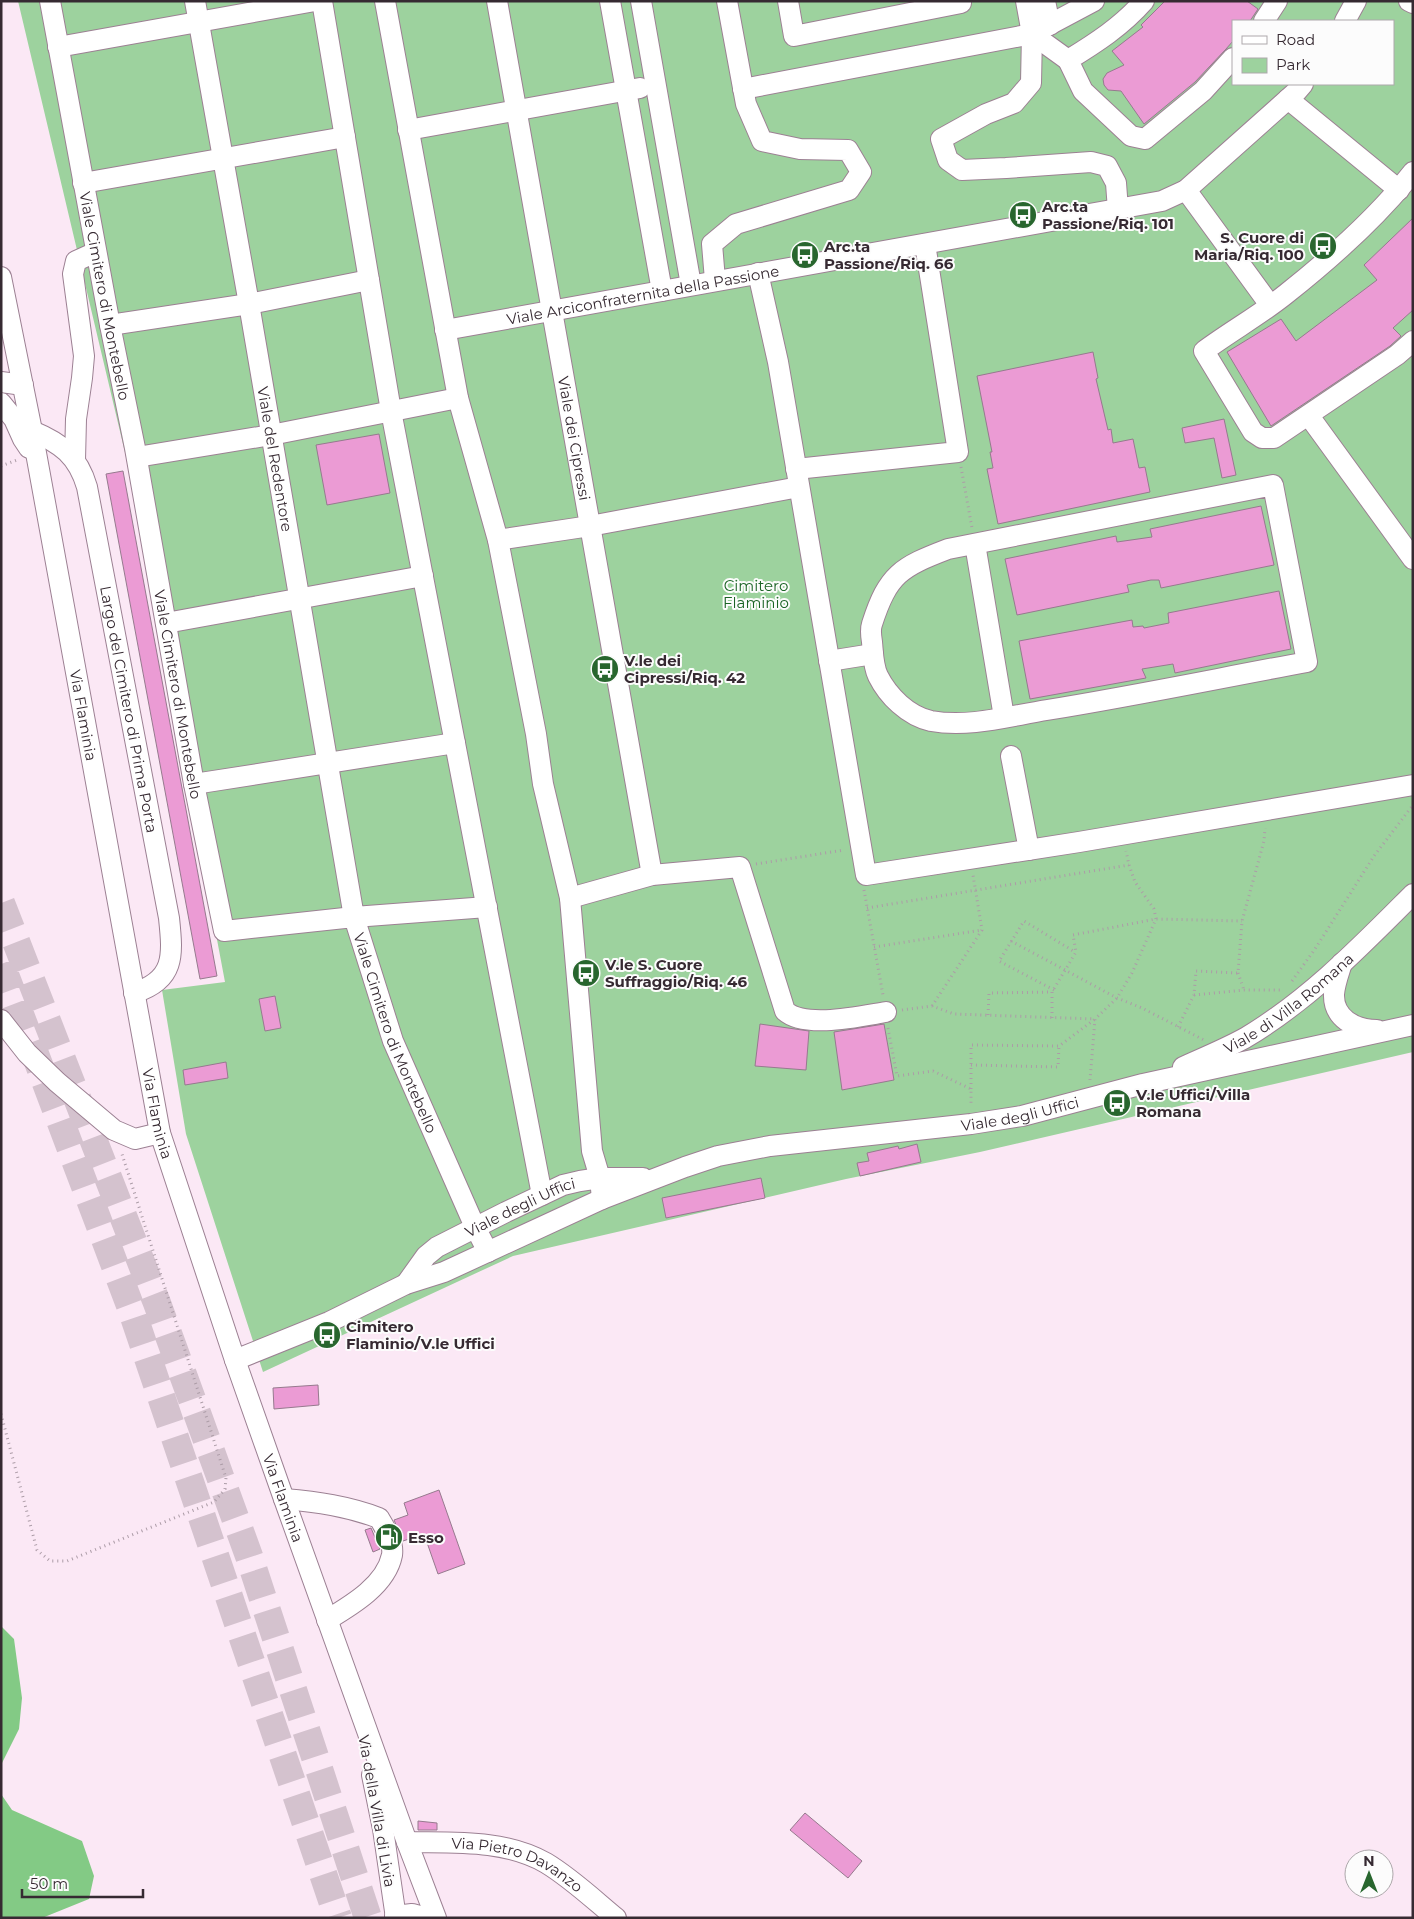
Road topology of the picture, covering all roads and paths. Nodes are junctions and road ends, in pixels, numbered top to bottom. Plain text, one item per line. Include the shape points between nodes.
1 (50, 1) edge
2 (195, 1) edge
3 (316, 1) edge
4 (322, 1) edge
5 (385, 1) edge
6 (496, 1) edge
7 (610, 1) edge
8 (641, 1) edge
9 (727, 1) edge
10 (788, 1) edge
11 (960, 1) edge
12 (1026, 1) edge
13 (1045, 1) edge
14 (1094, 1) edge
15 (1144, 1) edge
16 (1277, 1) edge
17 (1356, 1) edge
18 (1409, 1) edge
19 (1413, 3) edge
20 (876, 10) edge
21 (1265, 20) edge
22 (1346, 20) edge
23 (198, 22) junction
24 (1050, 25) junction
25 (1032, 34) junction
26 (58, 47) junction
27 (1232, 59) edge
28 (1068, 60) junction
29 (656, 85) junction
30 (1302, 85) edge
31 (744, 89) junction
32 (626, 90) junction
33 (1288, 99) junction
34 (516, 111) junction
35 (408, 130) junction
36 (345, 137) junction
37 (223, 158) junction
38 (1413, 172) edge
39 (83, 183) junction
40 (1186, 190) junction
41 (1398, 190) junction
42 (1118, 210) junction
43 (925, 244) junction
44 (96, 252) junction
45 (758, 273) junction
46 (369, 280) junction
47 (715, 280) junction
48 (2, 281) edge
49 (691, 285) junction
50 (662, 291) junction
51 (249, 304) junction
52 (1, 305) edge
53 (1270, 305) junction
54 (551, 311) junction
55 (110, 325) junction
56 (445, 330) junction
57 (1413, 341) edge
58 (14, 372) edge
59 (1, 382) edge
60 (458, 398) junction
61 (1, 403) edge
62 (391, 411) junction
63 (1309, 416) junction
64 (32, 431) junction
65 (271, 435) junction
66 (958, 452) junction
67 (137, 457) junction
68 (36, 458) junction
69 (75, 460) junction
70 (15, 461) dead end
71 (1, 466) edge
72 (798, 478) junction
73 (590, 526) junction
74 (498, 540) junction
75 (975, 544) junction
76 (1413, 559) edge
77 (423, 576) junction
78 (300, 599) junction
79 (166, 623) junction
80 (873, 654) junction
81 (829, 661) junction
82 (1004, 717) junction
83 (455, 743) junction
84 (1011, 756) dead end
85 (328, 763) junction
86 (194, 784) junction
87 (1413, 785) edge
88 (1413, 806) edge
89 (1259, 811) junction
90 (1123, 834) junction
91 (862, 847) junction
92 (1029, 850) junction
93 (970, 858) junction
94 (1129, 865) junction
95 (740, 867) junction
96 (652, 875) junction
97 (975, 890) junction
98 (1413, 894) edge
99 (570, 898) junction
100 (487, 907) junction
101 (867, 908) dead end
102 (354, 917) junction
103 (1156, 919) junction
104 (1242, 921) junction
105 (982, 930) junction
106 (1011, 941) junction
107 (874, 947) dead end
108 (1076, 952) junction
109 (1342, 963) junction
110 (1064, 969) junction
111 (1238, 973) junction
112 (1290, 983) dead end
113 (1244, 990) junction
114 (1053, 991) junction
115 (134, 993) junction
116 (1194, 996) junction
117 (1278, 997) dead end
118 (1117, 998) junction
119 (932, 1006) junction
120 (886, 1012) joint
121 (988, 1016) junction
122 (1052, 1018) junction
123 (1095, 1019) junction
124 (1, 1020) edge
125 (1178, 1026) junction
126 (1406, 1027) edge
127 (1059, 1046) junction
128 (1222, 1050) junction
129 (971, 1065) junction
130 (1143, 1084) junction
131 (971, 1089) dead end
132 (1089, 1098) junction
133 (114, 1130) junction
134 (160, 1133) junction
135 (600, 1178) junction
136 (655, 1178) junction
137 (542, 1195) junction
138 (602, 1199) junction
139 (475, 1227) junction
140 (488, 1252) junction
141 (406, 1284) junction
142 (235, 1360) junction
143 (1, 1414) edge
144 (284, 1499) junction
145 (327, 1620) junction
146 (357, 1704) junction
147 (407, 1842) junction
148 (395, 1917) edge
149 (427, 1918) edge
150 (436, 1918) edge
151 (616, 1918) edge

1 - 26 street, Viale Cimitero di Montebello
2 - 23 street, Viale del Redentore
3 - 23 street
4 - 36 street
5 - 35 street
6 - 34 street, Viale dei Cipressi
7 - 32 street
8 - 29 street
9 - 31 street
10 - 20 street via 794,36
11 - 20 street
12 - 25 street
13 - 24 street
14 - 24 street
15 - 28 street via 1130,17
16 - 21 street
17 - 22 street
18 - 19 street
23 - 26 street
23 - 37 street, Viale del Redentore
24 - 25 street
25 - 28 street
25 - 31 street
25 - 42 street via 1031,83 1014,103 986,114 941,139 948,160 962,170 1092,162 1107,166 1116,183
26 - 39 street, Viale Cimitero di Montebello
27 - 28 street via 1203,91 1145,139 1131,136 1083,92
29 - 32 street
29 - 49 street
30 - 33 street, Viale Arciconfraternita della Passione
31 - 47 street via 746,104 762,142 800,149 848,150 861,172 849,190 736,224 712,244
32 - 34 street
32 - 50 street
33 - 40 street, Viale Arciconfraternita della Passione
33 - 41 street
34 - 35 street
34 - 54 street, Viale dei Cipressi
35 - 56 street
36 - 37 street
36 - 46 street
37 - 39 street
37 - 51 street, Viale del Redentore
38 - 41 street
39 - 44 street, Viale Cimitero di Montebello
40 - 42 street, Viale Arciconfraternita della Passione via 1162,201
40 - 53 street
41 - 53 street via 1342,245
42 - 43 street, Viale Arciconfraternita della Passione
43 - 45 street, Viale Arciconfraternita della Passione
43 - 66 street
44 - 55 street, Viale Cimitero di Montebello
44 - 69 street via 76,261 73,274 84,356 76,419
45 - 47 street, Viale Arciconfraternita della Passione
45 - 72 street via 778,362
46 - 51 street
46 - 62 street
47 - 49 street, Viale Arciconfraternita della Passione
48 - 52 street
48 - 58 street, Via Flaminia
49 - 50 street, Viale Arciconfraternita della Passione
50 - 54 street, Viale Arciconfraternita della Passione
51 - 55 street
51 - 65 street, Viale del Redentore
53 - 63 street via 1204,351 1256,435 1274,438
54 - 56 street, Viale Arciconfraternita della Passione
54 - 73 street, Viale dei Cipressi
55 - 67 street, Viale Cimitero di Montebello
56 - 60 street
57 - 63 street
58 - 59 street
58 - 64 street, Via Flaminia
60 - 62 street
60 - 74 street
61 - 68 street
62 - 65 street
62 - 77 street
63 - 76 street
64 - 68 street, Via Flaminia
64 - 69 street, Largo del Cimitero di Prima Porta via 63,447
65 - 67 street
65 - 78 street, Viale del Redentore
66 - 72 street
66 - 75 path
67 - 79 street, Viale Cimitero di Montebello
68 - 115 street, Via Flaminia
69 - 115 street, Largo del Cimitero di Prima Porta via 87,487 172,944 168,967 163,975 149,988
70 - 71 path
72 - 73 street
72 - 81 street
73 - 74 street
73 - 96 street, Viale dei Cipressi
74 - 99 street via 543,784
75 - 80 street via 948,549 916,561 892,579 879,602 871,628
75 - 82 street
75 - 82 street via 1273,485 1307,662
77 - 78 street
77 - 83 street
78 - 79 street
78 - 85 street, Viale del Redentore
79 - 86 street, Viale Cimitero di Montebello
80 - 81 street
80 - 82 street via 877,675 909,713 930,721 962,724
81 - 91 street
83 - 85 street
83 - 100 street
84 - 92 street
85 - 86 street
85 - 102 street, Viale del Redentore
86 - 102 street, Viale Cimitero di Montebello via 224,931
87 - 89 street
88 - 112 path via 1374,856
89 - 90 street
89 - 104 path via 1265,827 1264,841
90 - 92 street
90 - 94 path
91 - 93 street via 866,875
91 - 95 path
92 - 93 street
93 - 97 path
94 - 97 path
94 - 103 path via 1135,882 1154,909
95 - 96 street
95 - 120 street via 785,1011 794,1017 817,1020
96 - 99 street
97 - 101 path
97 - 105 path
98 - 109 street, Viale di Villa Romana
99 - 135 street via 592,1150
100 - 102 street
100 - 137 street
102 - 139 street, Viale Cimitero di Montebello via 394,1041
103 - 104 path
103 - 108 path via 1073,936
103 - 118 path
104 - 111 path
105 - 107 path
105 - 119 path
106 - 108 path via 1024,921
106 - 110 path
106 - 114 path via 999,961
108 - 110 path
109 - 126 street via 1334,991 1336,1008 1342,1017 1364,1029
109 - 128 street, Viale di Villa Romana via 1282,1013
110 - 114 path
110 - 118 path
111 - 113 path
111 - 116 path via 1196,971
113 - 116 path
113 - 117 path via 1284,990
114 - 121 path via 989,993
114 - 122 path
115 - 134 street, Via Flaminia
116 - 125 path
118 - 123 path
118 - 125 path
119 - 120 path
119 - 121 path via 954,1014
121 - 122 path
122 - 123 path
123 - 127 path
123 - 132 path
124 - 133 street via 27,1053
125 - 128 path
126 - 130 street, Viale degli Uffici
127 - 129 path via 1058,1066
127 - 129 path via 971,1045
128 - 130 street, Viale di Villa Romana
129 - 131 path
130 - 132 street, Viale degli Uffici
132 - 136 street, Viale degli Uffici via 988,1122 742,1150
133 - 134 street via 135,1140
133 - 143 path via 226,1478 225,1489 214,1502 67,1561 50,1561 37,1550
134 - 142 street, Via Flaminia
135 - 136 street, Viale degli Uffici
135 - 137 street, Viale degli Uffici via 574,1182
135 - 138 street
136 - 138 street, Viale degli Uffici
137 - 139 street, Viale degli Uffici
138 - 140 street, Viale degli Uffici
139 - 140 street, Viale Cimitero di Montebello
139 - 141 street, Viale degli Uffici via 432,1251
140 - 141 street, Viale degli Uffici via 444,1272
141 - 142 street, Viale degli Uffici via 329,1322
142 - 144 street, Via Flaminia
144 - 145 street, Via Flaminia
144 - 145 street via 352,1508 379,1518 389,1537 392,1554 380,1582 350,1607
145 - 146 street, Via Flaminia
146 - 147 street, Via Flaminia
146 - 148 street, Via della Villa di Livia via 383,1829
147 - 150 street, Via Flaminia
147 - 151 street, Via Pietro Davanzo via 485,1845 529,1855 554,1868
148 - 149 street via 412,1914

